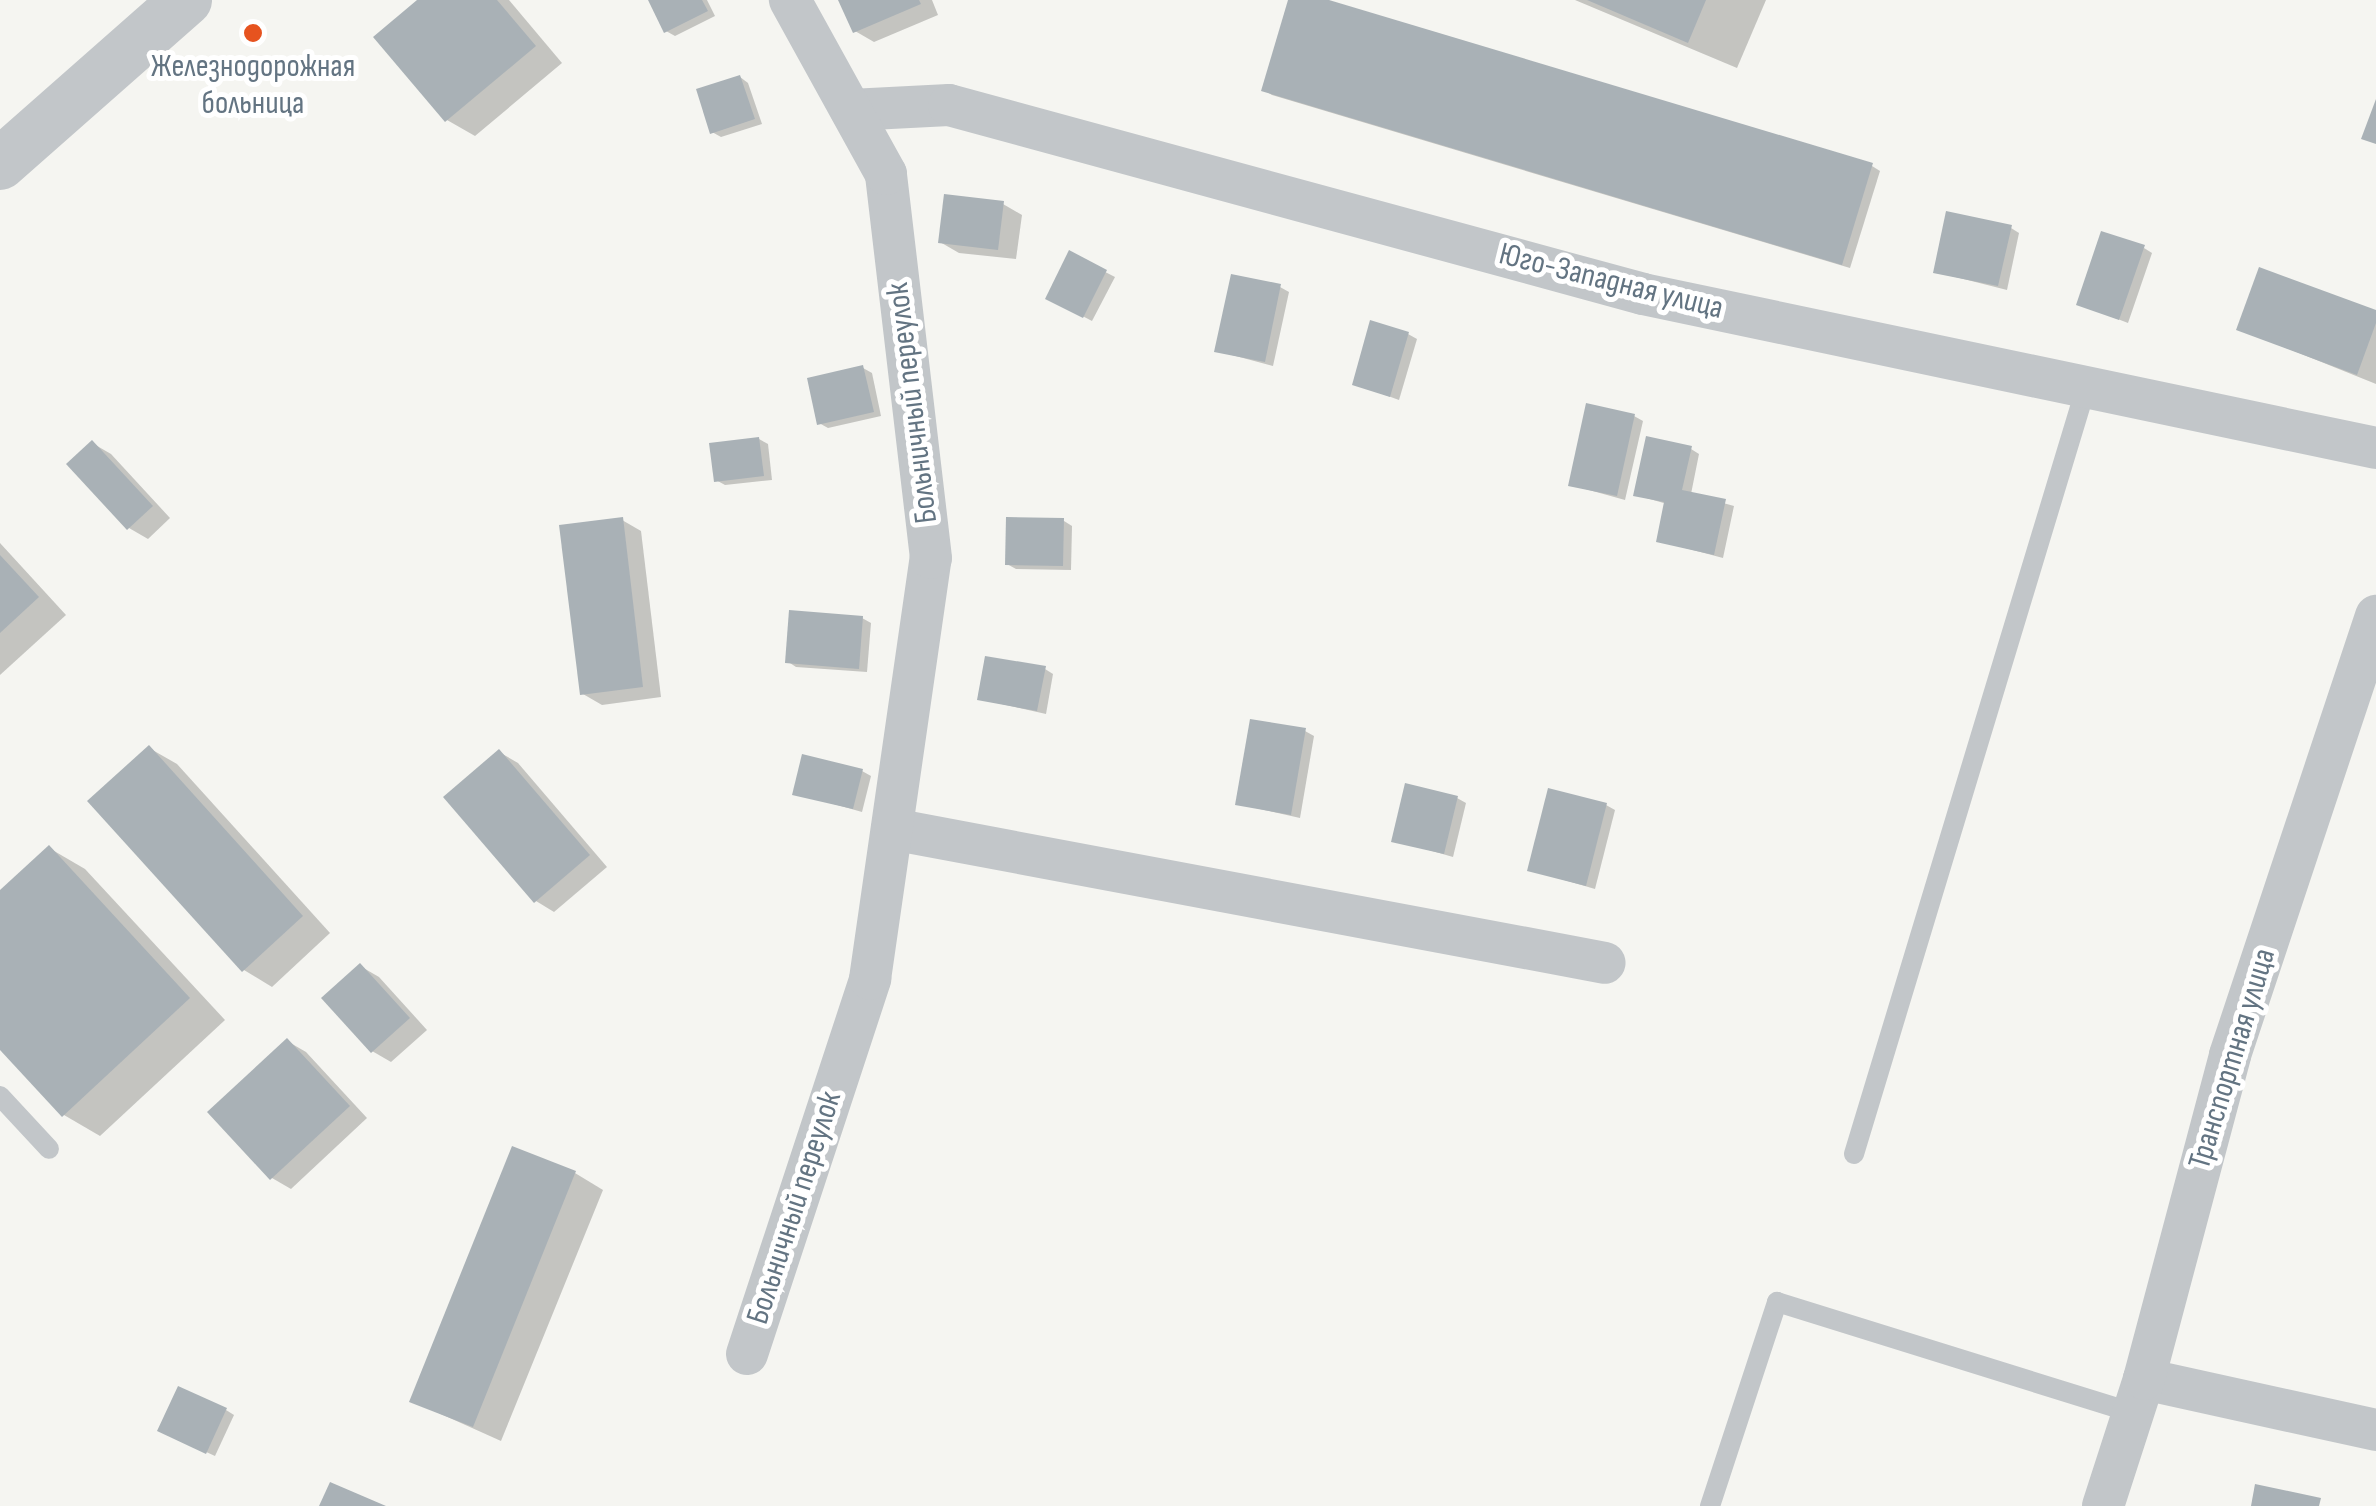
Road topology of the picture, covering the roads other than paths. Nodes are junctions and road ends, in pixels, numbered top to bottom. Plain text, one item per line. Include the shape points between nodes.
1 (186, 0) edge
2 (790, 0) edge
3 (851, 110) junction
4 (0, 164) edge
5 (2087, 384) junction
6 (2376, 448) edge
7 (2376, 616) edge
8 (892, 829) junction
9 (1605, 963) dead end
10 (0, 1096) edge
11 (49, 1149) dead end
12 (1854, 1154) dead end
13 (746, 1354) dead end
14 (2139, 1396) junction
15 (2376, 1430) edge
16 (1710, 1506) edge
17 (2103, 1506) edge

1 - 4 street
2 - 3 street, Больничный переулок
3 - 5 street, Юго-Западная улица via 950,105 1643,294
3 - 8 street, Больничный переулок via 886,174 932,558
5 - 6 street, Юго-Западная улица
5 - 12 lane
7 - 14 street, Транспортная улица via 2230,1055
8 - 9 street
8 - 13 street, Больничный переулок via 870,980
10 - 11 lane
14 - 15 street
14 - 16 lane via 1776,1302
14 - 17 street, Транспортная улица

